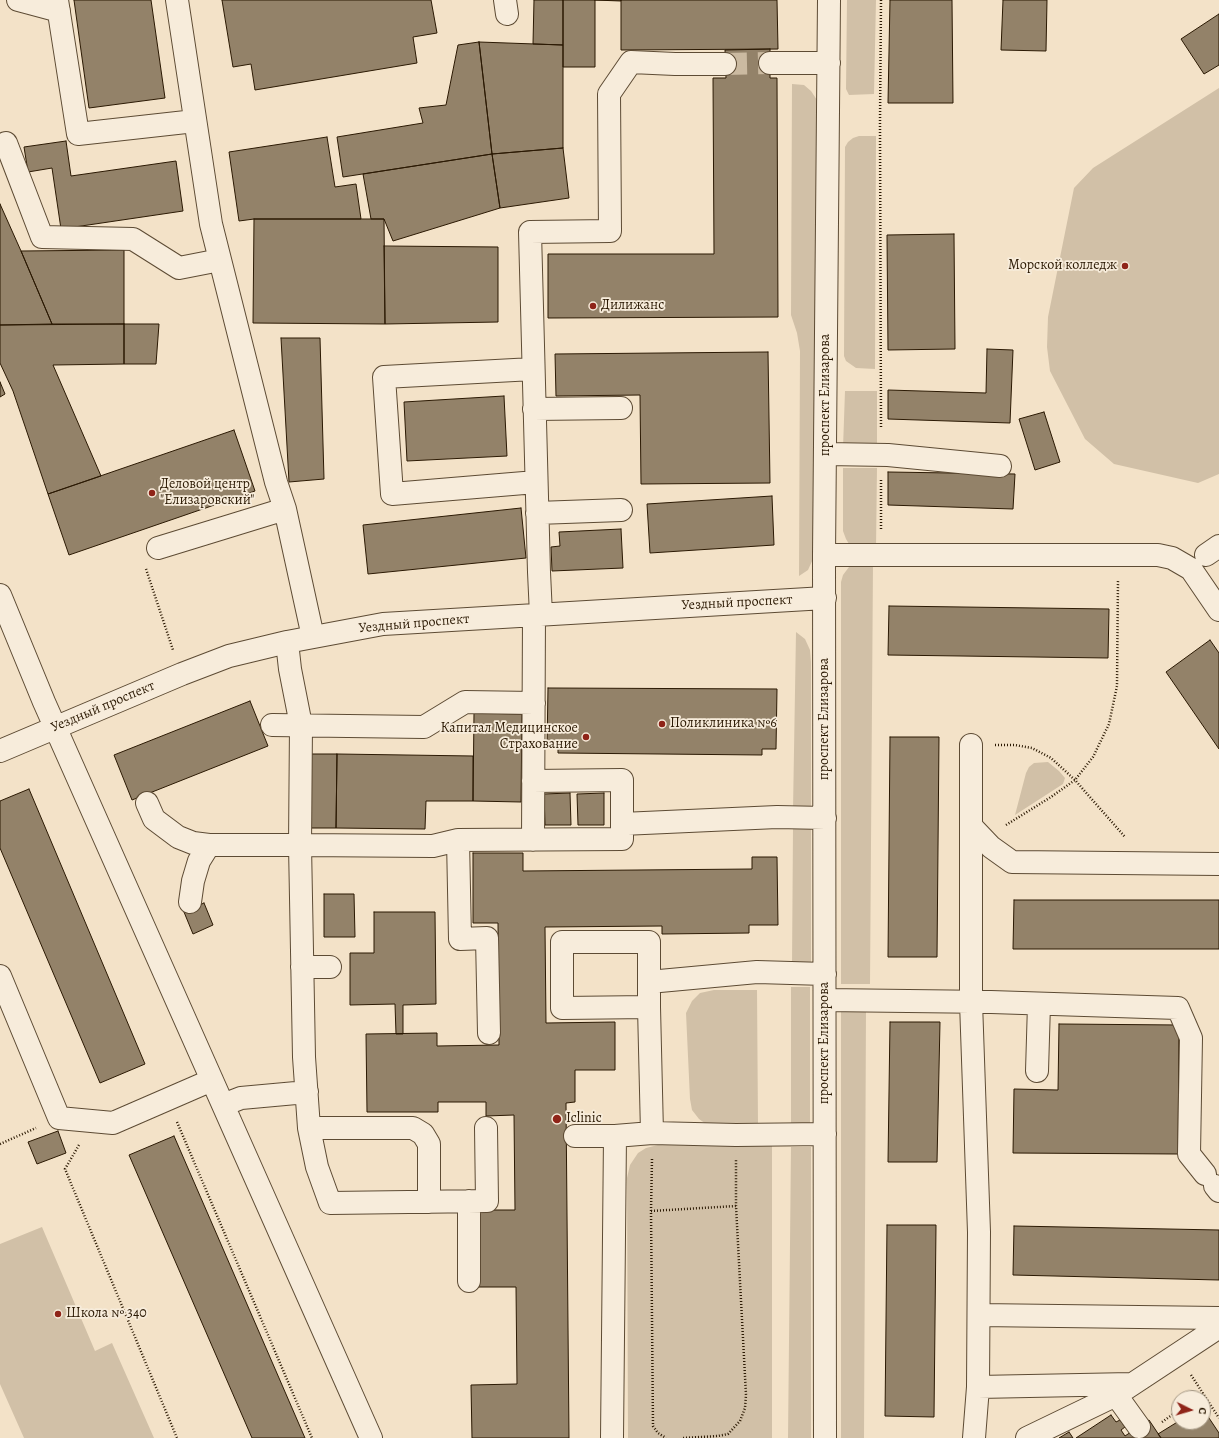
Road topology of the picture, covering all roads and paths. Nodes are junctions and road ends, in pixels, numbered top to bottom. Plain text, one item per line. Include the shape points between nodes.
1 (18, 0) edge
2 (177, 0) edge
3 (829, 0) edge
4 (881, 0) edge
5 (58, 6) edge
6 (829, 63) junction
7 (725, 64) tunnel mouth
8 (770, 64) tunnel mouth
9 (195, 121) junction
10 (6, 143) dead end
11 (220, 260) junction
12 (533, 369) junction
13 (621, 408) dead end
14 (534, 409) junction
15 (826, 454) junction
16 (882, 455) junction
17 (1000, 466) dead end
18 (536, 482) junction
19 (285, 509) junction
20 (621, 510) dead end
21 (537, 514) junction
22 (158, 548) dead end
23 (824, 555) junction
24 (881, 555) junction
25 (1118, 555) junction
26 (146, 569) dead end
27 (0, 595) edge
28 (825, 598) junction
29 (1219, 610) edge
30 (537, 615) junction
31 (313, 637) junction
32 (286, 642) junction
33 (182, 674) junction
34 (534, 703) junction
35 (272, 725) dead end
36 (301, 725) junction
37 (56, 727) junction
38 (971, 745) joint
39 (0, 751) edge
40 (1074, 780) junction
41 (533, 781) junction
42 (147, 803) dead end
43 (825, 818) junction
44 (622, 824) junction
45 (977, 833) junction
46 (458, 840) junction
47 (533, 840) junction
48 (209, 845) junction
49 (300, 845) junction
50 (1148, 863) junction
51 (1219, 864) edge
52 (190, 902) dead end
53 (302, 967) junction
54 (330, 967) dead end
55 (825, 974) junction
56 (0, 976) edge
57 (649, 982) junction
58 (825, 1000) junction
59 (971, 1002) junction
60 (1039, 1004) junction
61 (649, 1007) junction
62 (489, 1033) dead end
63 (1037, 1071) dead end
64 (212, 1080) junction
65 (307, 1092) junction
66 (168, 1100) junction
67 (223, 1105) junction
68 (66, 1118) junction
69 (309, 1128) junction
70 (486, 1128) dead end
71 (652, 1133) junction
72 (825, 1134) junction
73 (736, 1135) junction
74 (575, 1136) dead end
75 (615, 1136) junction
76 (0, 1144) edge
77 (1213, 1184) edge
78 (469, 1201) junction
79 (429, 1202) junction
80 (736, 1206) junction
81 (651, 1212) junction
82 (469, 1281) dead end
83 (979, 1315) junction
84 (1219, 1318) edge
85 (1219, 1327) edge
86 (1177, 1354) junction
87 (978, 1387) junction
88 (1124, 1390) junction
89 (1202, 1390) edge
90 (1211, 1405) edge
91 (1171, 1414) edge
92 (1219, 1418) edge
93 (1150, 1425) joint
94 (176, 1438) edge
95 (312, 1438) edge
96 (371, 1438) edge
97 (612, 1438) edge
98 (666, 1438) edge
99 (683, 1438) edge
100 (825, 1438) edge
101 (974, 1438) edge
102 (1026, 1438) edge

1 - 5 street
2 - 9 street
3 - 6 street, проспект Елизарова
4 - 16 path
5 - 9 street via 78,134
6 - 8 street
6 - 15 street, проспект Елизарова
7 - 12 street via 631,62 609,94 610,231 530,232
9 - 11 street via 211,224
10 - 11 street via 42,237 133,239 179,268
11 - 19 street
12 - 14 street
12 - 18 street via 384,377 392,494
13 - 14 street
14 - 18 street
15 - 16 street
15 - 23 street, проспект Елизарова
16 - 17 street
16 - 24 path
18 - 21 street
19 - 22 street
19 - 31 street
20 - 21 street
21 - 30 street
23 - 24 street
23 - 28 street, проспект Елизарова
24 - 25 street
25 - 29 street via 1158,555 1172,558 1191,569
25 - 40 path via 1117,686 1109,724 1093,757
26 - 33 path
27 - 37 street
28 - 30 street, Уездный проспект
28 - 43 street, проспект Елизарова
30 - 31 street, Уездный проспект via 383,624
30 - 34 street
31 - 32 street, Уездный проспект
32 - 33 street, Уездный проспект via 229,656
32 - 36 street
33 - 37 street, Уездный проспект
34 - 36 street via 465,702 424,727
34 - 41 street
35 - 36 street
36 - 49 street
37 - 39 street, Уездный проспект
37 - 64 street
38 - 40 path via 1015,745 1032,748 1051,758
38 - 45 street
40 - 45 path via 1050,798
40 - 50 path
41 - 44 street via 622,780
41 - 47 street
42 - 48 street via 154,819 178,837 193,843
43 - 44 street via 777,817
43 - 55 street, проспект Елизарова
44 - 47 street via 622,839
45 - 50 street via 991,848 1012,862
45 - 59 street
46 - 47 street
46 - 49 street via 432,846
46 - 62 street via 460,939 487,938
48 - 49 street
48 - 52 street via 199,861
49 - 53 street
50 - 51 street
53 - 54 street
53 - 65 street
55 - 57 street via 757,972
55 - 58 street, проспект Елизарова
56 - 68 street
57 - 61 street
57 - 61 street via 649,942 562,942 562,1008
58 - 59 street
58 - 72 street, проспект Елизарова
59 - 60 street
59 - 83 street via 979,1232
60 - 63 street
60 - 77 street via 1178,1008 1191,1038 1189,1154
61 - 71 street
64 - 66 street
64 - 67 street
65 - 67 street via 241,1098
65 - 69 street
66 - 68 street via 113,1124
66 - 95 path
67 - 96 street
68 - 76 path
68 - 94 path via 79,1146 64,1169
69 - 79 street via 316,1167 330,1202
69 - 79 street via 412,1128 422,1134 429,1144
70 - 78 street via 487,1201
71 - 73 street
71 - 75 street
71 - 81 path
72 - 73 street
72 - 100 street, проспект Елизарова
73 - 80 path
74 - 75 street
75 - 97 street
78 - 79 street
78 - 82 street
80 - 81 path
80 - 99 path via 745,1408 740,1421 728,1434
81 - 98 path via 653,1426
83 - 84 street
83 - 87 street
85 - 86 street
86 - 88 street
86 - 89 path
87 - 88 street
87 - 101 street
88 - 93 street
88 - 102 street
90 - 92 path
91 - 93 path

